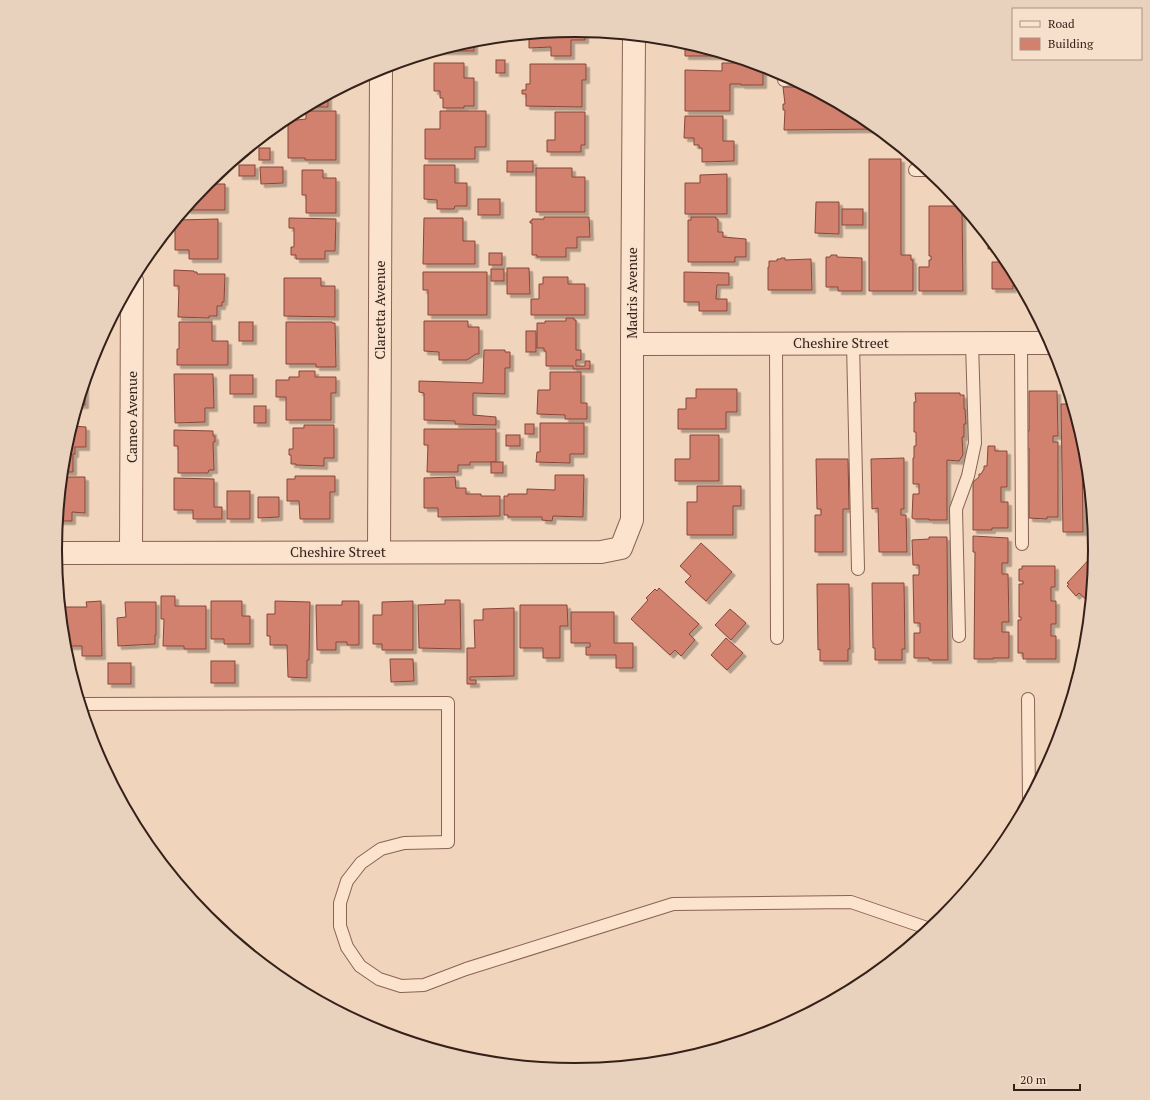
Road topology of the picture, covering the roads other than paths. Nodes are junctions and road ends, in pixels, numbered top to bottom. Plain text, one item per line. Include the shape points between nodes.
1 (634, 40) edge
2 (381, 75) edge
3 (132, 291) edge
4 (776, 343) junction
5 (853, 343) junction
6 (972, 343) junction
7 (1021, 343) junction
8 (1044, 343) edge
9 (632, 344) junction
10 (1022, 544) dead end
11 (621, 548) joint
12 (131, 552) junction
13 (379, 552) junction
14 (62, 553) edge
15 (858, 569) dead end
16 (959, 636) dead end
17 (777, 638) dead end
18 (1028, 699) dead end
19 (86, 704) edge
20 (1028, 790) edge
21 (924, 926) edge

1 - 9 street, Madris Avenue
2 - 13 street, Claretta Avenue
3 - 12 street, Cameo Avenue
4 - 5 street, Cheshire Street
4 - 9 street, Cheshire Street
4 - 17 lane
5 - 6 street, Cheshire Street
5 - 15 lane
6 - 7 street, Cheshire Street
6 - 16 lane via 975,442 968,476 956,509
7 - 8 street, Cheshire Street
7 - 10 lane
9 - 11 street, Madris Avenue via 632,520
11 - 13 street, Cheshire Street via 600,552
12 - 13 street, Cheshire Street
12 - 14 street, Cheshire Street
18 - 20 lane
19 - 21 lane via 448,703 448,842 404,843 381,849 361,863 347,881 340,903 340,926 351,954 360,966 379,979 402,986 424,985 673,904 851,902

